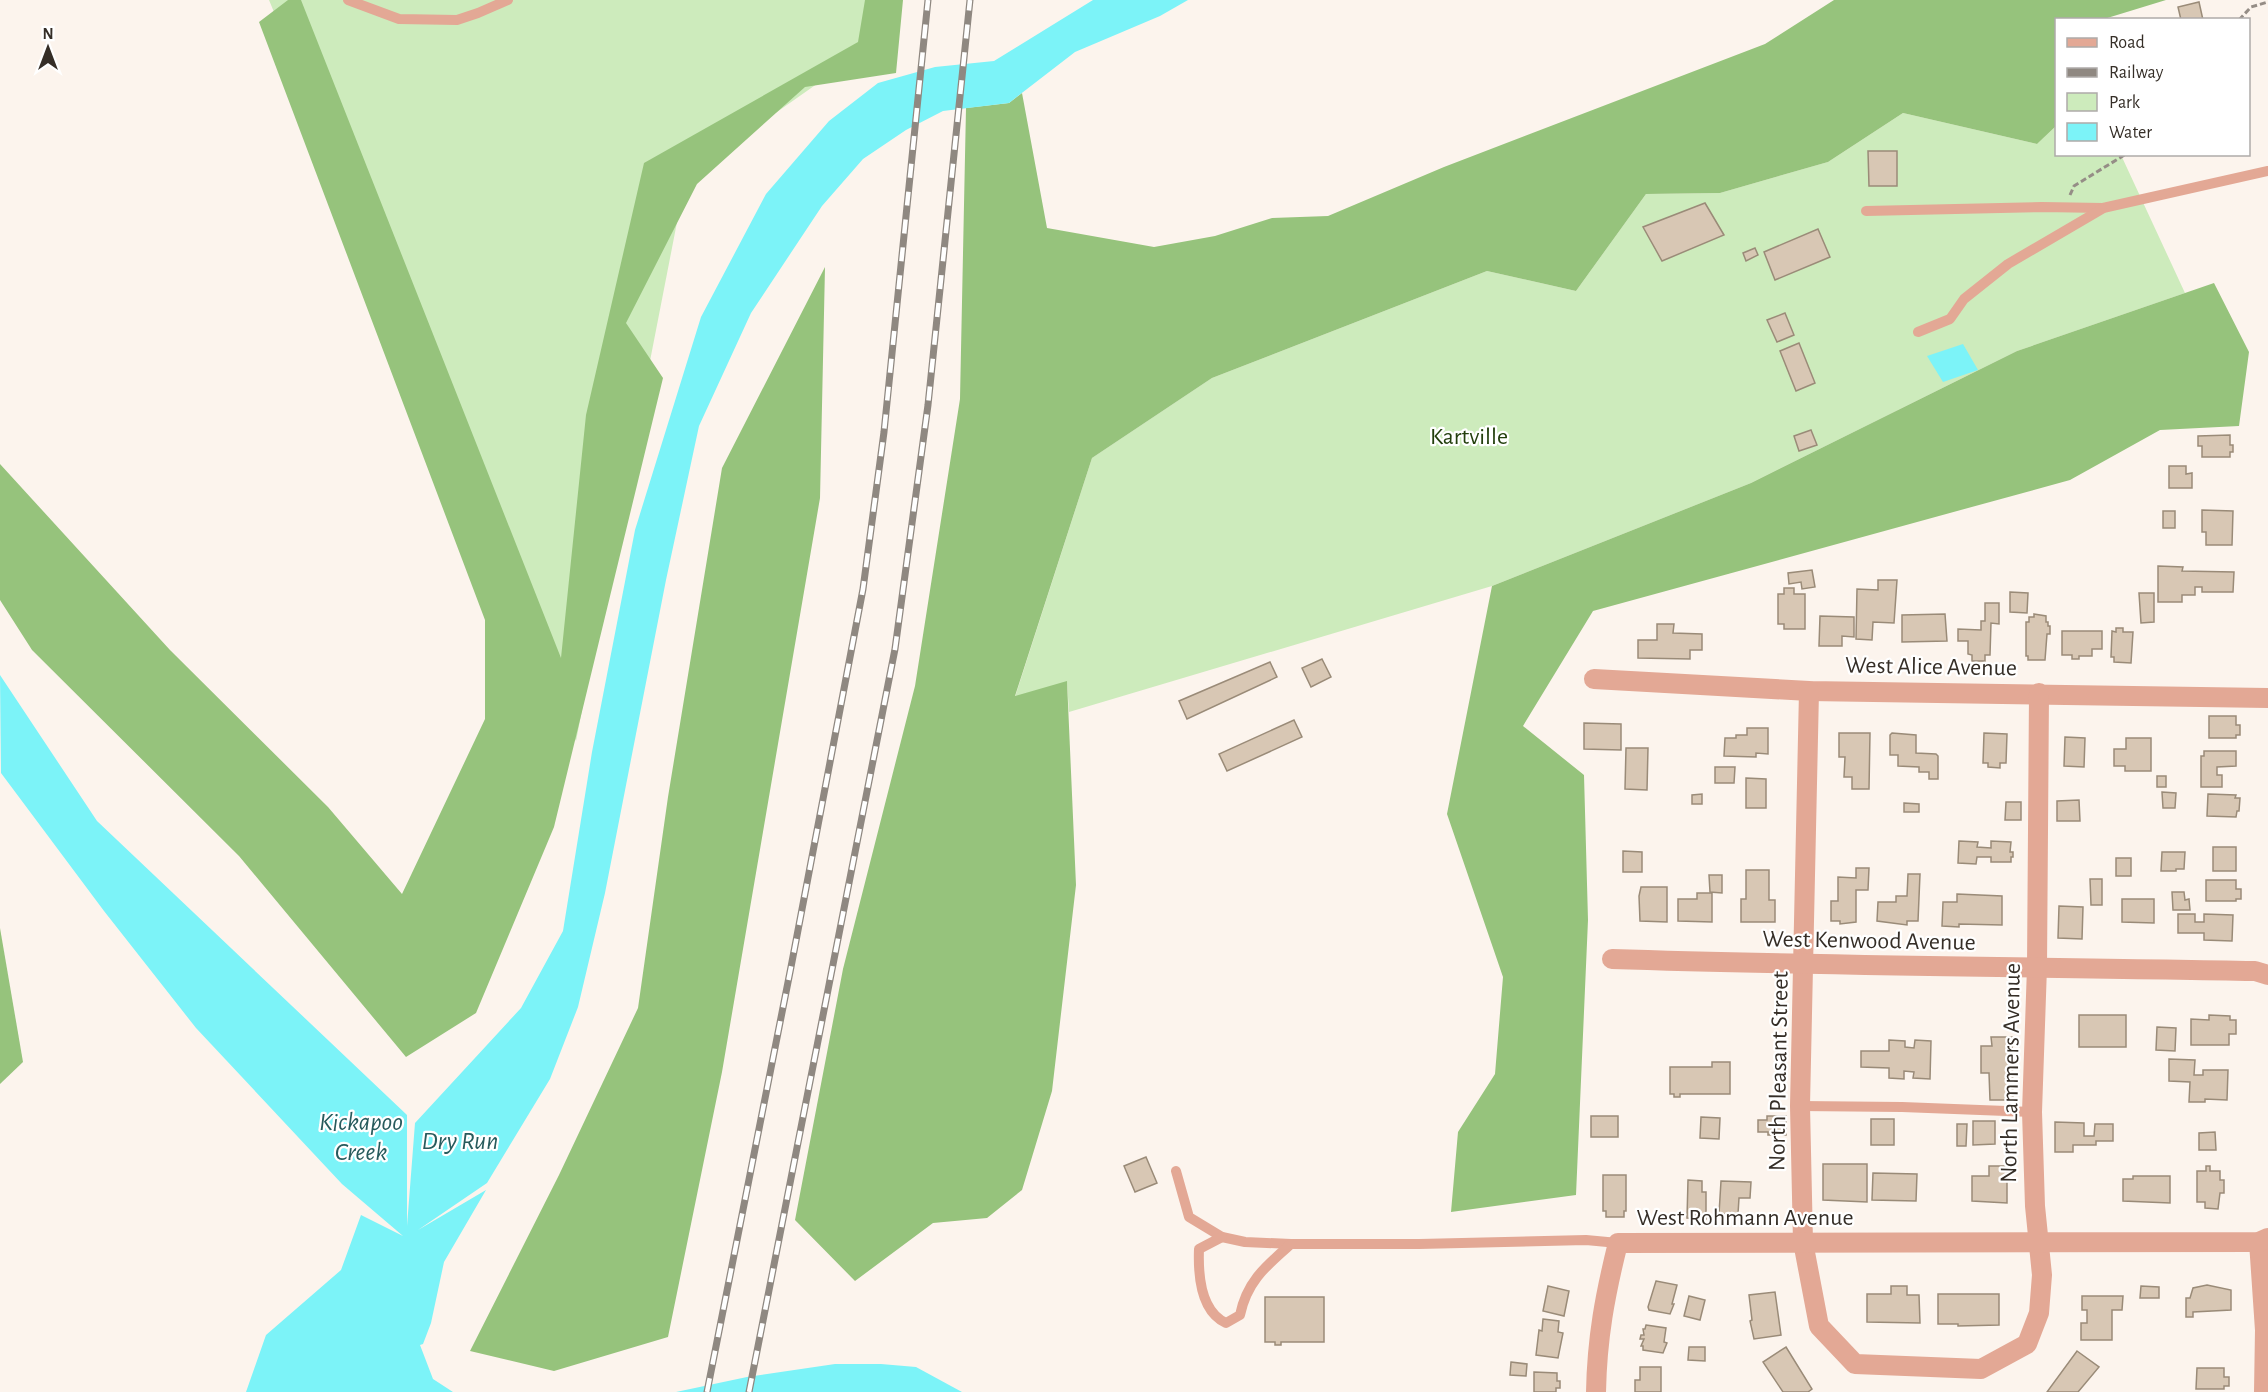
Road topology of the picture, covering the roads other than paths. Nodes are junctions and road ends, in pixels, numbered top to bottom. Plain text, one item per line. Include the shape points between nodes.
1 (348, 0) edge
2 (508, 0) edge
3 (2268, 171) edge
4 (2103, 208) junction
5 (1866, 211) dead end
6 (1918, 332) dead end
7 (1594, 679) dead end
8 (1809, 690) junction
9 (2039, 693) junction
10 (2268, 698) edge
11 (1612, 959) dead end
12 (1805, 966) junction
13 (2037, 967) junction
14 (2268, 975) edge
15 (1800, 1106) junction
16 (2032, 1112) junction
17 (1176, 1172) dead end
18 (1222, 1237) junction
19 (2263, 1240) edge
20 (1803, 1242) junction
21 (2039, 1242) junction
22 (1618, 1243) junction
23 (1291, 1244) junction
24 (1927, 1368) joint
25 (1596, 1392) edge
26 (2264, 1392) edge

1 - 2 lane via 399,19 457,20
3 - 4 lane
4 - 5 lane
4 - 6 lane via 2008,264 1964,298 1950,319
7 - 8 street, West Alice Avenue
8 - 9 street, West Alice Avenue
8 - 12 street, North Pleasant Street
9 - 10 street, West Alice Avenue
9 - 13 street, North Lammers Avenue
11 - 12 street, West Kenwood Avenue
12 - 13 street, West Kenwood Avenue
12 - 15 street, North Pleasant Street
13 - 14 street, West Kenwood Avenue via 2255,971
13 - 16 street, North Lammers Avenue
15 - 16 lane
15 - 20 street, North Pleasant Street
16 - 21 street, North Lammers Avenue
17 - 18 lane via 1189,1217
18 - 23 lane, West Rohmann Avenue
18 - 23 lane via 1199,1249 1198,1268 1203,1296 1215,1318 1226,1323 1240,1315 1243,1298 1258,1274
19 - 21 street, West Rohmann Avenue
19 - 26 street
20 - 21 street, West Rohmann Avenue
20 - 22 street, West Rohmann Avenue
20 - 24 street, North Pleasant Street via 1819,1326 1855,1364
21 - 24 street, North Lammers Avenue via 2039,1313 2027,1344 1981,1369
22 - 23 lane, West Rohmann Avenue via 1586,1240
22 - 25 street via 1597,1347

